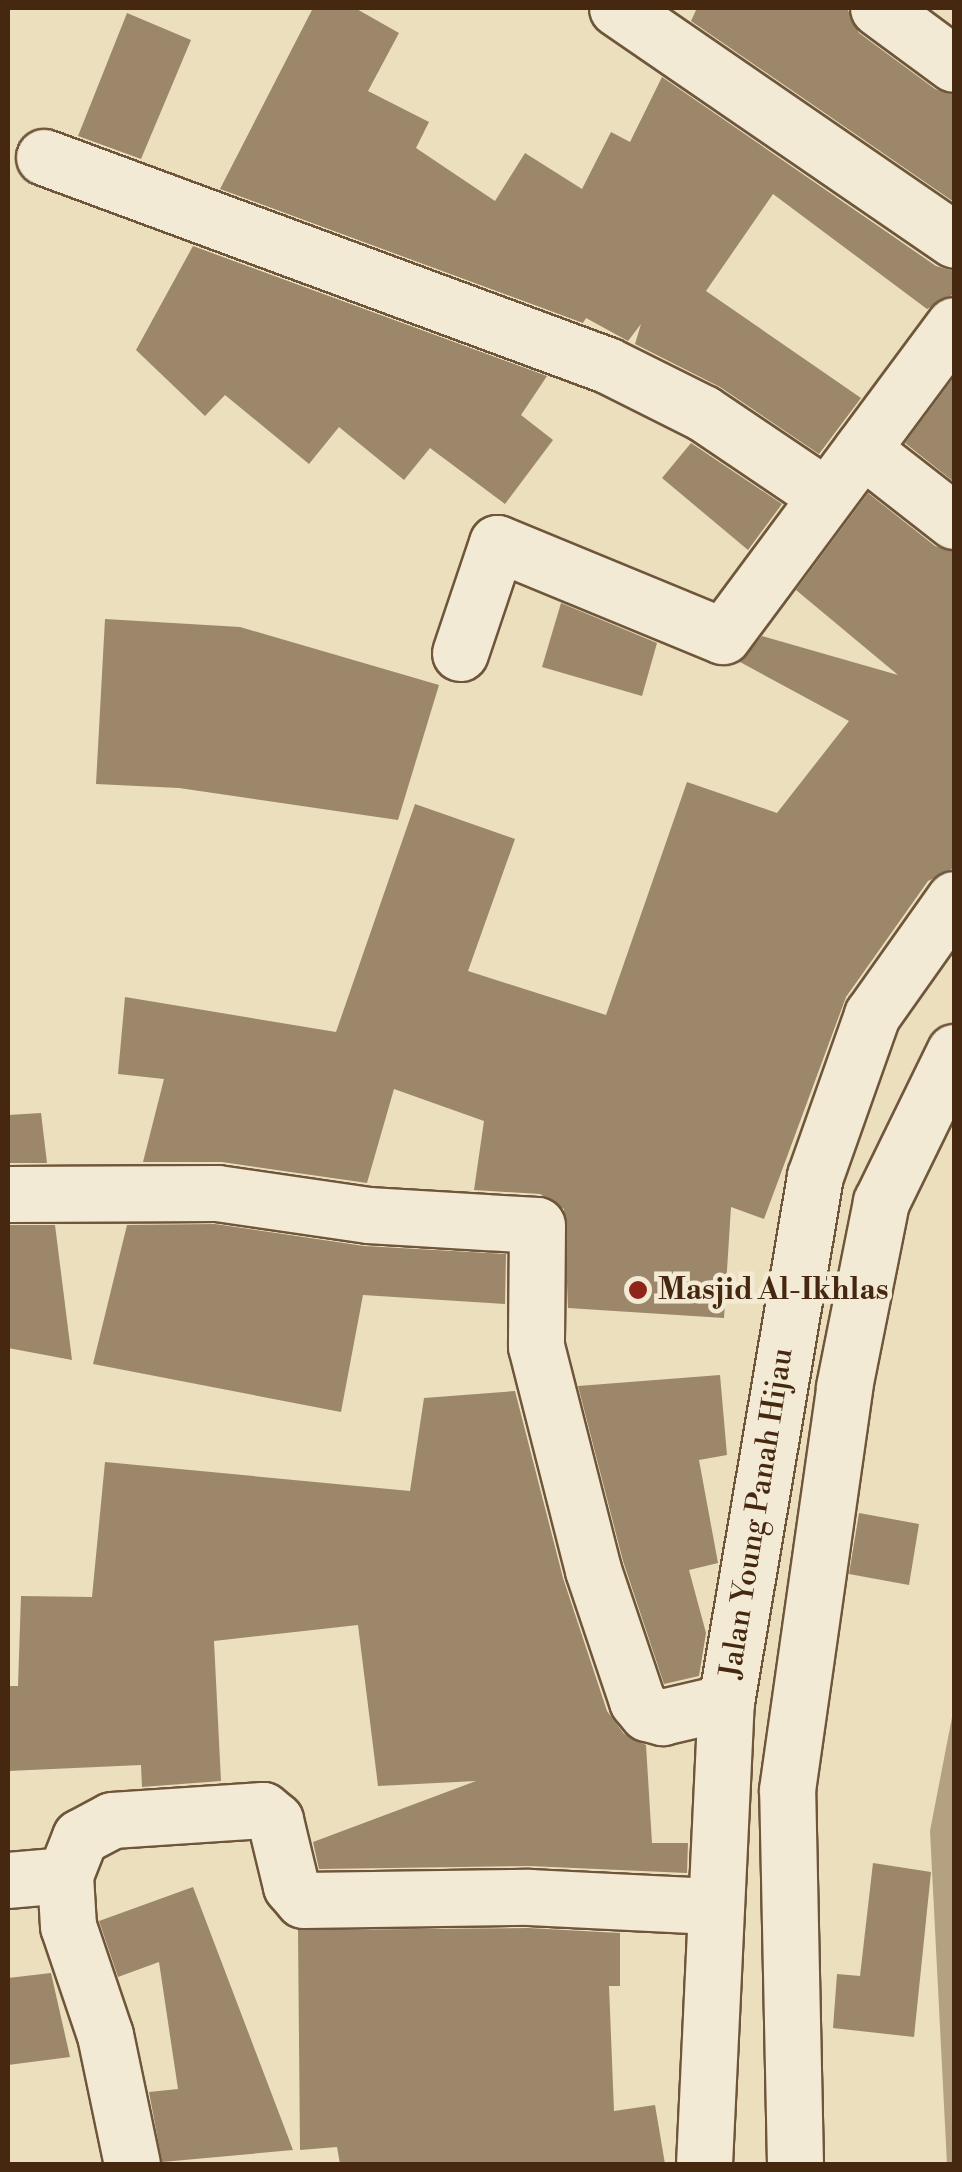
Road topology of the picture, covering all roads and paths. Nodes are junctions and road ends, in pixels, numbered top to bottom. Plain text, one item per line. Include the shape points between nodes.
1 (617, 8) edge
2 (878, 8) edge
3 (954, 64) edge
4 (44, 157) dead end
5 (954, 240) edge
6 (954, 325) edge
7 (862, 450) junction
8 (823, 494) junction
9 (954, 521) edge
10 (460, 653) dead end
11 (954, 899) edge
12 (954, 1052) edge
13 (8, 1194) edge
14 (726, 1702) junction
15 (64, 1875) junction
16 (8, 1880) edge
17 (712, 1906) junction
18 (132, 2164) edge
19 (704, 2164) edge
20 (796, 2164) edge

1 - 5 street
2 - 3 street
4 - 8 street via 607,365 703,413
6 - 7 street
7 - 8 street
7 - 9 street
8 - 10 street via 723,636 498,543
11 - 14 street, Jalan Young Panah Hijau via 872,1015 815,1176
12 - 20 street via 882,1202 838,1426 787,1790
13 - 14 street via 217,1193 368,1216 537,1225 536,1346 593,1570 637,1701 647,1713 662,1716
14 - 17 street, Jalan Young Panah Hijau
15 - 16 street
15 - 17 street via 80,1837 112,1820 251,1806 275,1820 291,1886 303,1900 529,1898
15 - 18 street via 68,1926 104,2035
17 - 19 street, Jalan Young Panah Hijau

